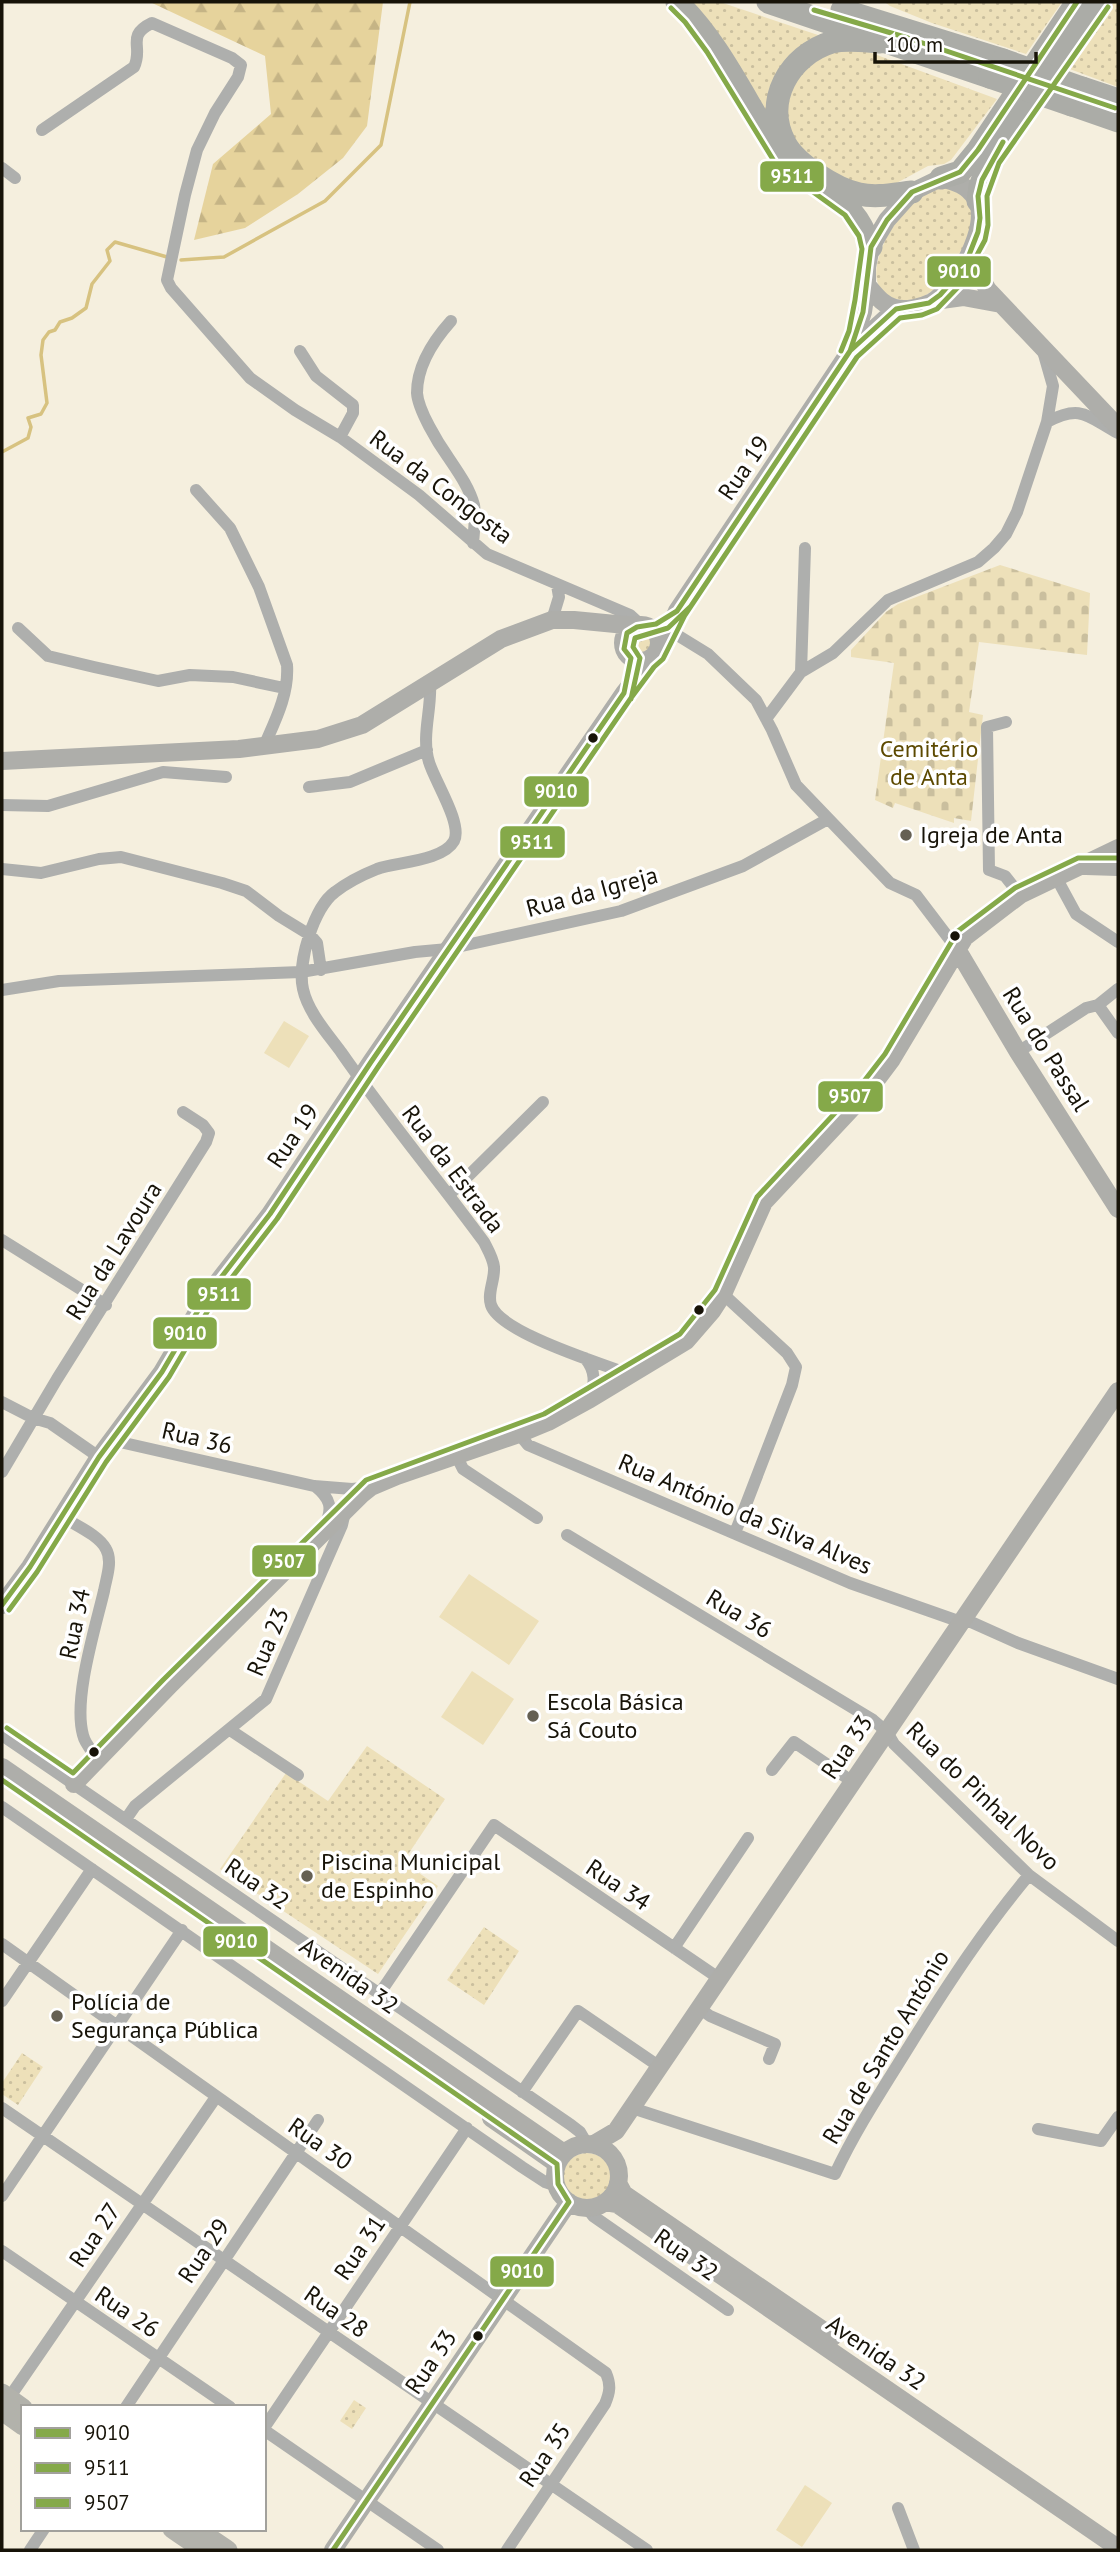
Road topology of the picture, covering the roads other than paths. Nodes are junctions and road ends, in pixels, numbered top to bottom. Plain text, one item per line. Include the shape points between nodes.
1 (677, 2) edge
2 (768, 2) edge
3 (816, 2) edge
4 (869, 2) edge
5 (1085, 5) edge
6 (911, 30) junction
7 (880, 41) junction
8 (996, 69) junction
9 (1077, 97) junction
10 (1118, 100) edge
11 (1118, 121) edge
12 (42, 130) dead end
13 (2, 168) edge
14 (15, 178) dead end
15 (941, 178) junction
16 (912, 191) junction
17 (978, 201) junction
18 (974, 244) junction
19 (872, 247) junction
20 (867, 285) junction
21 (934, 301) junction
22 (1001, 304) junction
23 (896, 309) junction
24 (451, 321) dead end
25 (1041, 344) junction
26 (300, 351) dead end
27 (850, 351) junction
28 (1047, 422) junction
29 (1118, 427) edge
30 (1118, 433) edge
31 (340, 437) junction
32 (196, 490) dead end
33 (473, 543) junction
34 (805, 548) dead end
35 (557, 585) junction
36 (677, 611) junction
37 (552, 620) junction
38 (608, 625) junction
39 (642, 626) junction
40 (19, 628) dead end
41 (664, 637) junction
42 (634, 654) junction
43 (801, 672) junction
44 (430, 683) junction
45 (285, 688) junction
46 (766, 719) junction
47 (1006, 722) dead end
48 (265, 744) junction
49 (427, 750) junction
50 (2, 761) edge
51 (226, 777) dead end
52 (309, 788) dead end
53 (2, 805) edge
54 (828, 819) junction
55 (1117, 858) edge
56 (2, 869) edge
57 (1057, 879) junction
58 (1020, 895) junction
59 (310, 935) junction
60 (1118, 942) edge
61 (448, 949) junction
62 (957, 949) junction
63 (321, 970) junction
64 (301, 972) junction
65 (1118, 989) edge
66 (2, 990) edge
67 (1098, 1005) junction
68 (1118, 1033) edge
69 (1018, 1052) junction
70 (359, 1080) junction
71 (543, 1101) dead end
72 (183, 1112) dead end
73 (449, 1195) junction
74 (1118, 1209) edge
75 (2, 1240) edge
76 (723, 1294) junction
77 (106, 1305) junction
78 (584, 1357) junction
79 (631, 1375) junction
80 (594, 1376) junction
81 (608, 1388) junction
82 (1118, 1391) edge
83 (590, 1399) junction
84 (2, 1402) edge
85 (33, 1418) junction
86 (519, 1434) junction
87 (111, 1440) junction
88 (456, 1455) junction
89 (99, 1457) junction
90 (2, 1472) edge
91 (314, 1486) junction
92 (371, 1487) junction
93 (345, 1508) junction
94 (63, 1517) junction
95 (537, 1518) dead end
96 (322, 1532) junction
97 (735, 1533) junction
98 (567, 1535) dead end
99 (2, 1605) edge
100 (961, 1622) junction
101 (1118, 1679) edge
102 (230, 1730) junction
103 (887, 1732) junction
104 (2, 1735) edge
105 (97, 1758) junction
106 (2, 1767) edge
107 (772, 1770) dead end
108 (298, 1774) dead end
109 (2, 1780) edge
110 (853, 1782) junction
111 (74, 1784) junction
112 (2, 1807) edge
113 (126, 1819) junction
114 (748, 1838) dead end
115 (92, 1869) junction
116 (1029, 1875) junction
117 (182, 1930) junction
118 (1118, 1941) edge
119 (2, 1944) edge
120 (674, 1948) junction
121 (28, 1962) junction
122 (720, 1979) junction
123 (380, 1993) junction
124 (2, 2001) edge
125 (699, 2008) junction
126 (117, 2026) junction
127 (769, 2059) dead end
128 (660, 2067) junction
129 (522, 2092) junction
130 (216, 2096) junction
131 (2, 2108) edge
132 (632, 2108) junction
133 (1118, 2117) edge
134 (318, 2120) dead end
135 (467, 2128) junction
136 (1038, 2129) dead end
137 (616, 2131) junction
138 (42, 2136) junction
139 (590, 2144) junction
140 (296, 2152) junction
141 (561, 2159) junction
142 (615, 2159) junction
143 (618, 2183) junction
144 (557, 2186) junction
145 (2, 2196) edge
146 (569, 2202) junction
147 (605, 2202) junction
148 (142, 2204) junction
149 (587, 2207) junction
150 (401, 2225) junction
151 (2, 2251) edge
152 (223, 2259) junction
153 (503, 2299) junction
154 (75, 2301) junction
155 (728, 2309) dead end
156 (328, 2333) junction
157 (158, 2358) junction
158 (610, 2382) joint
159 (9, 2403) edge
160 (432, 2404) junction
161 (127, 2405) edge
162 (227, 2405) edge
163 (21, 2423) edge
164 (266, 2426) edge
165 (266, 2430) edge
166 (551, 2483) junction
167 (366, 2501) junction
168 (898, 2508) dead end
169 (43, 2531) edge
170 (1118, 2533) edge
171 (182, 2537) edge
172 (1118, 2548) edge
173 (30, 2550) edge
174 (203, 2550) edge
175 (228, 2550) edge
176 (333, 2550) edge
177 (438, 2550) edge
178 (507, 2550) edge
179 (647, 2550) edge
180 (914, 2550) edge

1 - 19 highway via 714,47 785,162 850,208
2 - 7 highway
3 - 6 highway
4 - 6 highway
5 - 15 highway via 960,172
5 - 17 highway via 991,159
6 - 8 highway
7 - 8 highway
7 - 16 highway via 836,41 804,55 779,94 778,121 786,144 802,162 838,187 859,195
8 - 9 highway, bridge
9 - 10 highway
9 - 11 highway
12 - 31 street, Rua da Congosta via 134,67 138,61 136,37 152,23 241,65 197,150 167,280 250,378
13 - 14 street
15 - 16 main road
15 - 17 main road via 963,184
16 - 19 main road via 887,219
17 - 18 main road via 980,225
18 - 21 main road via 959,273
18 - 22 main road via 979,275
19 - 20 main road
20 - 23 main road via 880,301
20 - 27 main road, Rua 19
21 - 22 main road via 963,297
21 - 23 main road
22 - 25 main road
23 - 27 main road, Rua 19
24 - 33 street via 429,350 417,393 444,453 468,489 475,508
25 - 28 street via 1053,386
25 - 29 main road
26 - 31 street, Rua da Congosta via 317,376 353,405 354,413
27 - 36 main road, Rua 19
28 - 30 street via 1065,412 1079,412
28 - 43 street via 1017,512 995,548 978,562 888,600 834,653
31 - 33 street, Rua da Congosta via 419,495
32 - 45 street via 230,527 259,587 287,665
33 - 35 street, Rua da Congosta
34 - 43 street
35 - 37 street via 559,597
35 - 39 street, Rua da Congosta via 630,615
36 - 39 main road, Rua 19
36 - 41 main road, Rua 19
37 - 38 main road
37 - 44 main road via 501,639
38 - 39 main road
38 - 42 main road
39 - 41 main road
39 - 42 main road via 627,633
40 - 45 street via 48,656 94,667 158,681 233,677
41 - 42 main road, Rua 19 via 656,654
41 - 46 street via 708,654 756,700
42 - 61 main road, Rua 19 via 643,669
43 - 46 street
44 - 48 main road via 362,725 318,739
44 - 49 street
45 - 48 street
46 - 54 street via 796,785
47 - 58 street via 987,727 989,870 1004,876
48 - 50 main road
49 - 52 street via 350,782
49 - 59 street via 457,832 455,840 447,850 379,869 340,888 320,908
51 - 53 street via 163,772 48,806
54 - 61 street, Rua da Igreja via 743,866 621,911
54 - 62 street via 890,883 916,895
55 - 57 main road via 1083,866
56 - 59 street via 41,873 99,859 128,858 246,891
57 - 58 main road
57 - 60 street via 1076,915
58 - 62 main road via 965,937
59 - 63 street via 317,943
59 - 64 street
61 - 63 street, Rua da Igreja
61 - 70 main road, Rua 19
62 - 69 main road, Rua do Passal
62 - 76 main road via 892,1059 764,1202
63 - 64 street, Rua da Igreja
64 - 66 street, Rua da Igreja via 59,981
64 - 70 street, Rua da Estrada via 309,1006
65 - 67 street
67 - 68 street
67 - 69 street
69 - 74 main road, Rua do Passal
70 - 73 street, Rua da Estrada
70 - 87 main road, Rua 19
71 - 73 street
72 - 77 street, Rua da Lavoura via 204,1125 209,1133 206,1142
73 - 78 street, Rua da Estrada via 490,1254 494,1268 490,1304 495,1313 541,1342
75 - 77 street
76 - 79 main road via 686,1341
76 - 97 street via 787,1353 796,1367
77 - 85 street, Rua da Lavoura
78 - 79 street, Rua da Estrada
78 - 80 street
79 - 81 main road
80 - 81 street
80 - 83 street
81 - 83 main road
82 - 100 main road, Rua 33
83 - 86 main road
84 - 85 street
85 - 89 street via 50,1423
85 - 90 street, Rua da Lavoura
86 - 88 main road
86 - 97 street, Rua António da Silva Alves via 528,1445
87 - 89 main road, Rua 19
87 - 91 street, Rua 36
88 - 92 main road
88 - 95 street via 464,1469
89 - 94 main road, Rua 19
91 - 92 street, Rua 36
91 - 96 street via 324,1493 331,1509
92 - 93 main road
93 - 96 main road
93 - 102 street, Rua 23 via 342,1525 268,1695
94 - 99 main road, Rua 19
94 - 105 street, Rua 34 via 98,1540 109,1560 82,1690 81,1723 86,1744
96 - 105 main road
97 - 100 street, Rua António da Silva Alves via 850,1583
98 - 103 street, Rua 36
100 - 101 street, Rua António da Silva Alves
100 - 103 main road, Rua 33
102 - 108 street
102 - 113 street, Rua 23 via 135,1806
103 - 110 main road, Rua 33
103 - 116 street, Rua do Pinhal Novo
104 - 111 street, Rua 32
105 - 111 main road
106 - 141 main road, Avenida 32
107 - 110 street via 794,1742
109 - 141 main road, Avenida 32
110 - 122 main road, Rua 33
111 - 113 street, Rua 32
112 - 115 street
113 - 123 street, Rua 32
114 - 120 street
115 - 117 street
115 - 121 street
116 - 118 street, Rua do Pinhal Novo
116 - 132 street, Rua de Santo António via 990,1922 941,1995 835,2174
117 - 126 street
117 - 135 street
119 - 121 street, Rua 30
120 - 122 street, Rua 34
120 - 123 street, Rua 34 via 494,1825
121 - 124 street
121 - 126 street, Rua 30
122 - 125 main road, Rua 33
123 - 129 street, Rua 32
125 - 127 street via 775,2044
125 - 128 main road, Rua 33
126 - 130 street, Rua 30
126 - 138 street
128 - 129 street via 578,2011
128 - 132 main road, Rua 33
129 - 139 street, Rua 32
130 - 140 street, Rua 30
130 - 148 street, Rua 27
131 - 138 street, Rua 28
132 - 137 main road, Rua 33
133 - 136 street via 1101,2141
134 - 140 street, Rua 29
135 - 144 street
135 - 150 street, Rua 31
137 - 139 main road, Rua 33
137 - 142 main road
138 - 145 street
138 - 148 street, Rua 28
139 - 141 main road via 571,2148
139 - 142 main road via 602,2147
140 - 150 street, Rua 30
140 - 152 street, Rua 29
141 - 144 main road
142 - 143 main road
143 - 147 main road
143 - 170 main road, Avenida 32 via 624,2194
144 - 146 main road
146 - 149 main road
146 - 153 main road, Rua 33
147 - 149 main road
147 - 172 main road, Avenida 32 via 617,2204
148 - 152 street, Rua 28
148 - 154 street, Rua 27
149 - 155 street, Rua 32 via 593,2216
150 - 153 street, Rua 30
150 - 156 street, Rua 31
151 - 154 street, Rua 26
152 - 156 street, Rua 28
152 - 157 street, Rua 29
153 - 158 street, Rua 30 via 600,2368
153 - 160 main road, Rua 33
154 - 157 street, Rua 26
154 - 159 street, Rua 27
156 - 160 street, Rua 28
156 - 164 street, Rua 31
157 - 161 street, Rua 29
157 - 162 street, Rua 26
158 - 166 street, Rua 35 via 605,2404
159 - 163 main road
160 - 166 street, Rua 28
160 - 167 main road, Rua 33
165 - 167 street
166 - 178 street, Rua 35
166 - 179 street, Rua 28
167 - 176 main road, Rua 33
167 - 177 street
168 - 180 street
169 - 173 street
171 - 174 main road
171 - 175 main road

